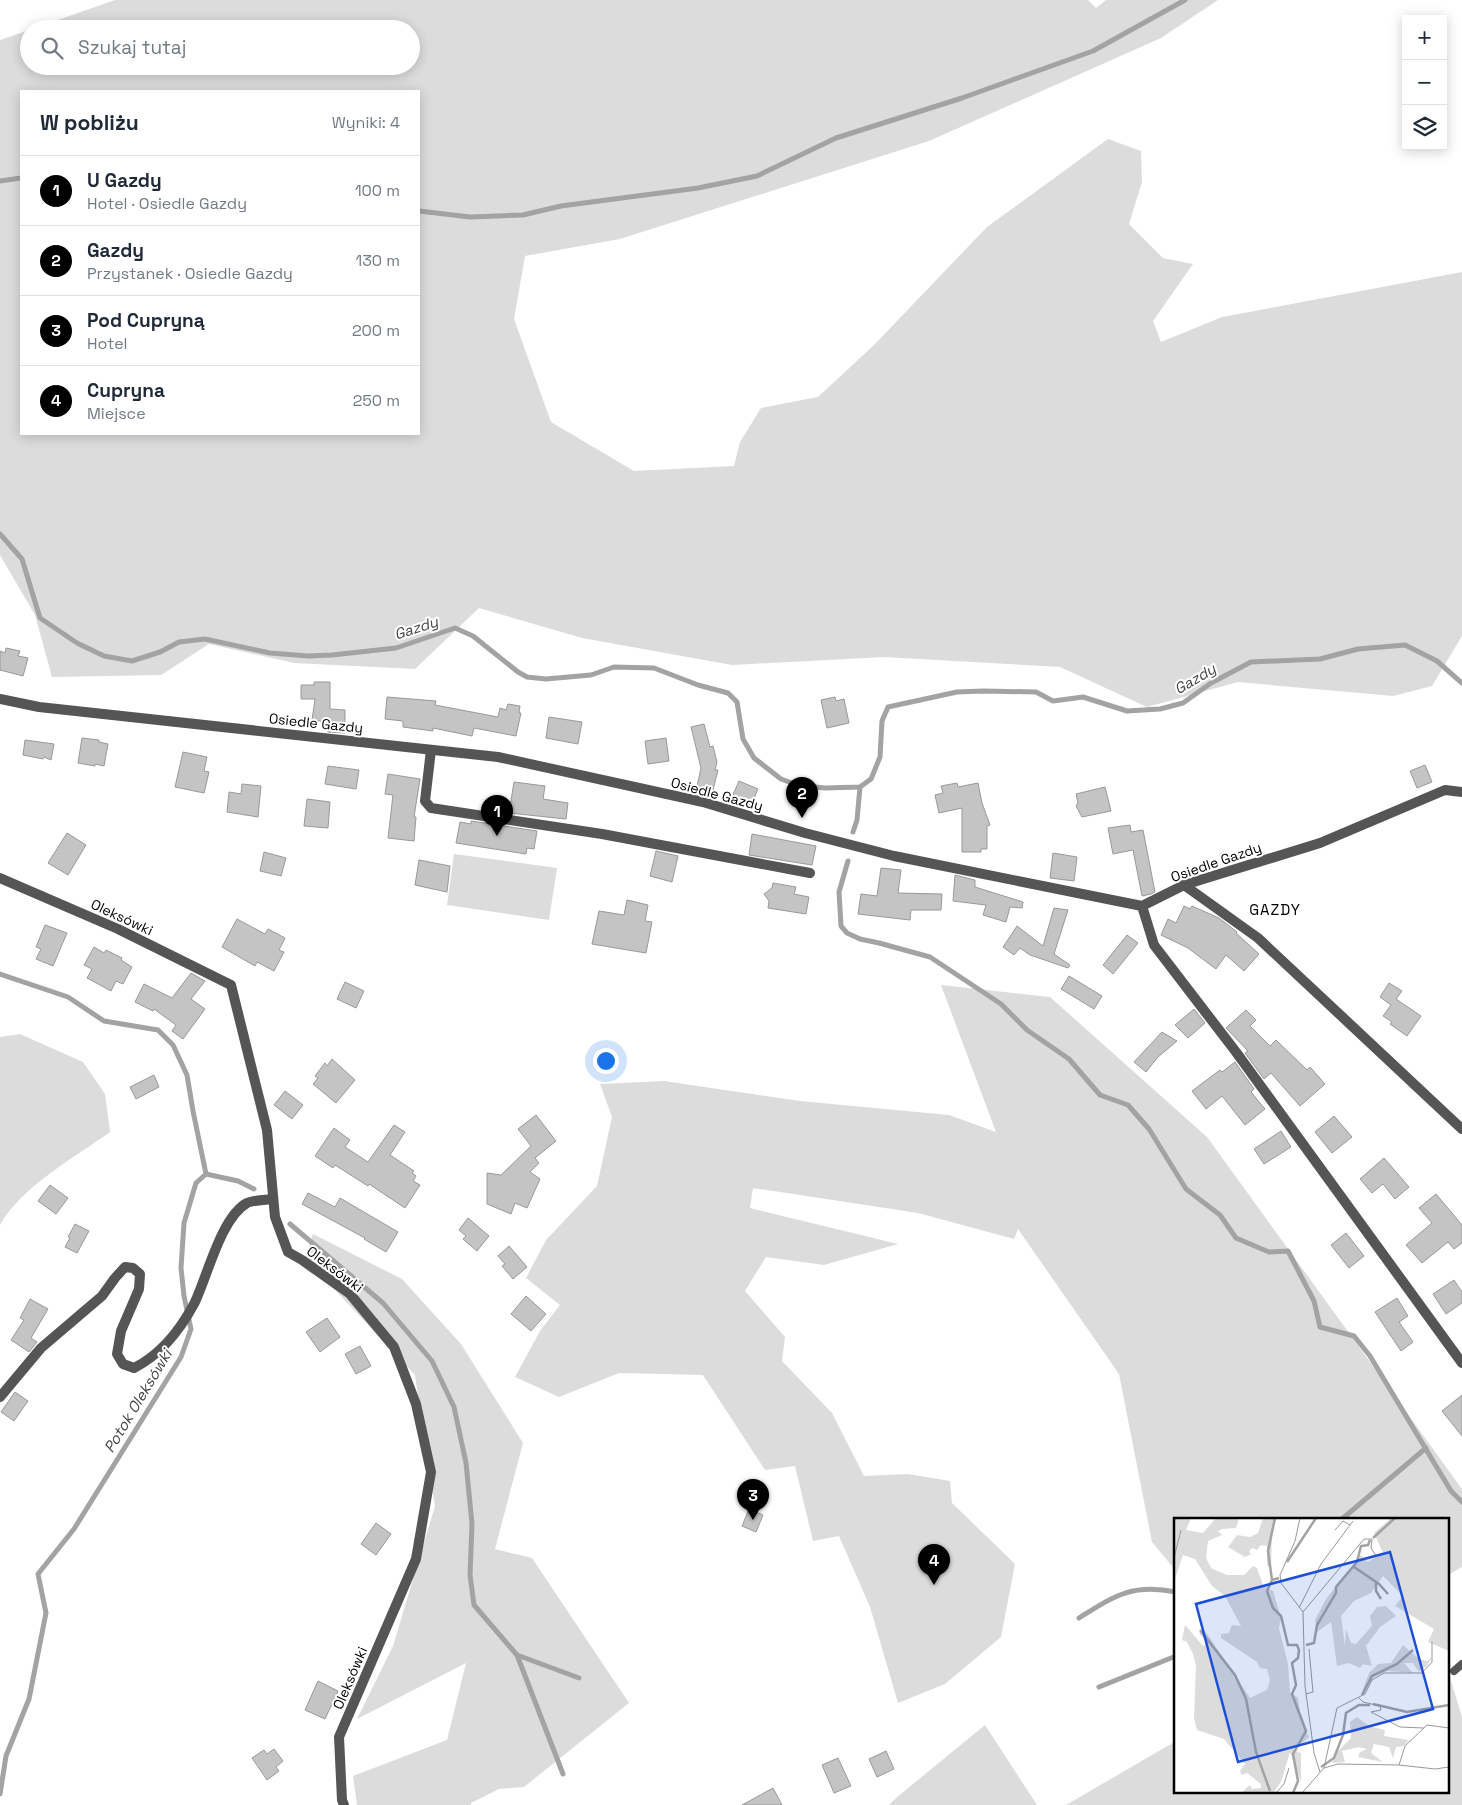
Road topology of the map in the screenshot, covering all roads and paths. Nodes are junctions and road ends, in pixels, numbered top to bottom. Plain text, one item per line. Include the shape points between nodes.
1 (0, 699) edge
2 (431, 750) junction
3 (1462, 792) edge
4 (810, 873) dead end
5 (0, 878) edge
6 (1184, 885) junction
7 (1142, 906) junction
8 (1462, 1129) edge
9 (274, 1199) junction
10 (1462, 1363) edge
11 (0, 1397) edge
12 (1462, 1664) edge
13 (1454, 1671) dead end
14 (344, 1805) edge

1 - 2 street, Osiedle Gazdy via 38,707
2 - 4 street via 425,801 431,808 602,834
2 - 7 street, Osiedle Gazdy via 498,757 703,802 894,856
3 - 6 street, Osiedle Gazdy via 1445,790 1320,843
5 - 9 street, Oleksówki via 118,929 231,985 267,1130
6 - 7 street, Osiedle Gazdy
6 - 8 street via 1258,938
7 - 10 street via 1154,945 1236,1052
9 - 11 street via 247,1203 229,1220 193,1305 171,1338 150,1360 134,1368 123,1364 117,1354 121,1331 139,1290 140,1274 133,1268 125,1268 102,1296 41,1348
9 - 14 street, Oleksówki via 275,1217 288,1252 350,1294 394,1347 416,1404 431,1472 416,1559 339,1737
12 - 13 lane

